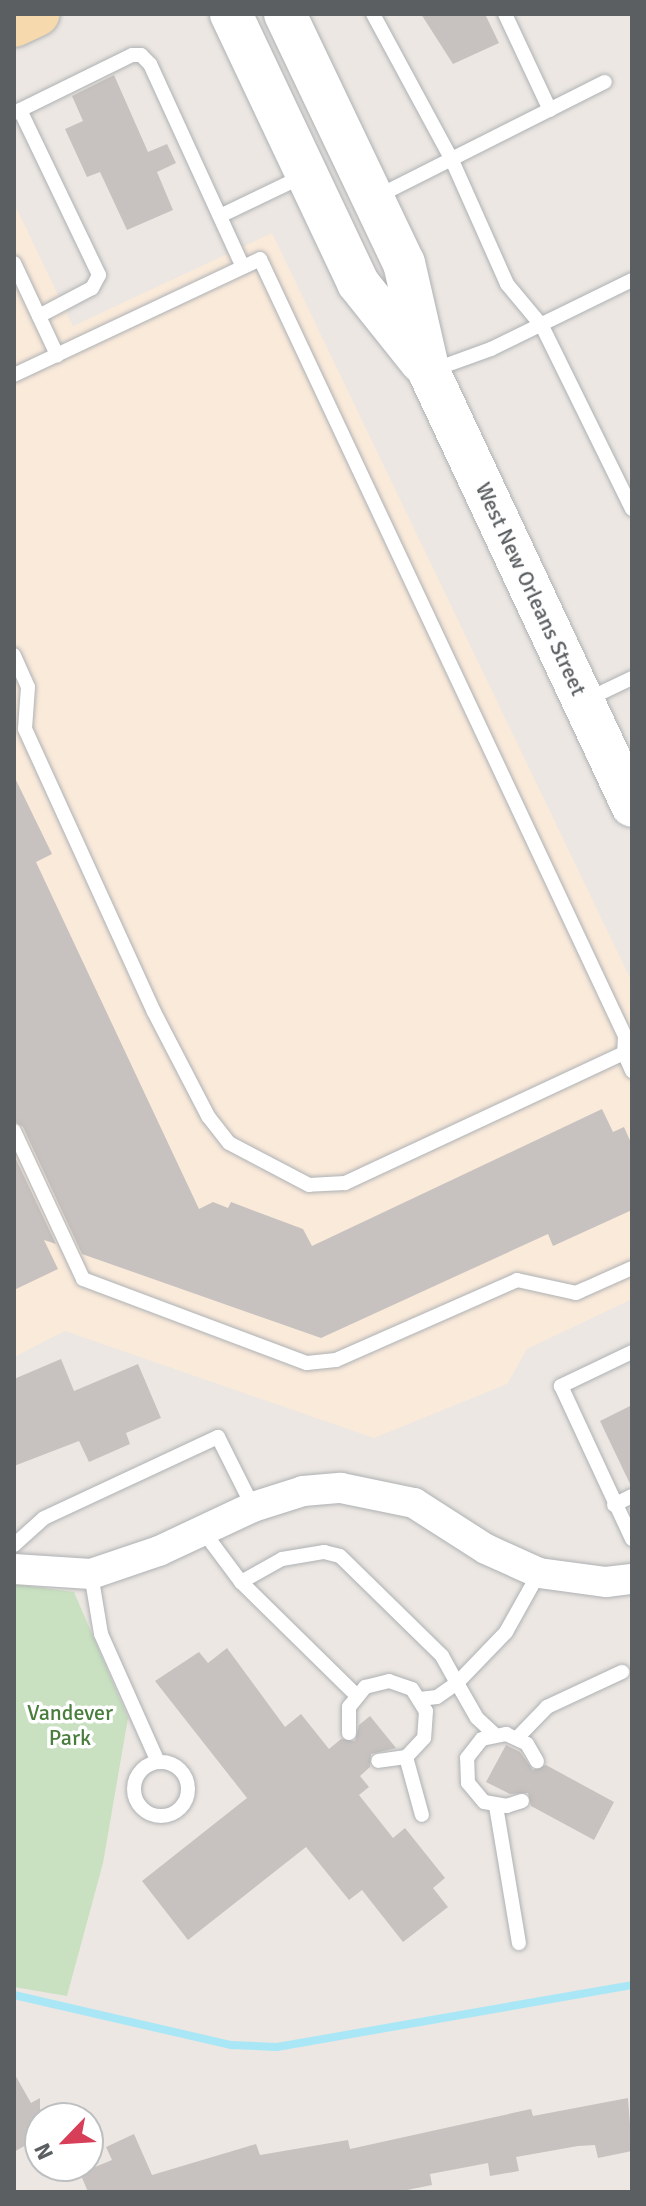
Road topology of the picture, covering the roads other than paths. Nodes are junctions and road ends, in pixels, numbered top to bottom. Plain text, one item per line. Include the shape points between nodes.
1 (38, 14) edge
2 (231, 14) edge
3 (285, 14) edge
4 (373, 14) edge
5 (505, 14) edge
6 (14, 25) edge
7 (605, 82) dead end
8 (550, 110) junction
9 (17, 112) edge
10 (451, 158) junction
11 (307, 174) junction
12 (374, 198) junction
13 (220, 216) junction
14 (14, 263) edge
15 (243, 267) junction
16 (632, 280) edge
17 (39, 316) junction
18 (542, 326) junction
19 (57, 355) junction
20 (429, 372) junction
21 (14, 375) edge
22 (632, 509) edge
23 (14, 655) edge
24 (632, 678) edge
25 (583, 701) junction
26 (629, 791) edge
27 (624, 1053) junction
28 (632, 1071) edge
29 (14, 1131) edge
30 (632, 1268) edge
31 (632, 1352) edge
32 (632, 1496) edge
33 (614, 1505) junction
34 (253, 1507) junction
35 (203, 1531) junction
36 (632, 1539) edge
37 (14, 1545) edge
38 (14, 1569) edge
39 (539, 1573) junction
40 (91, 1574) junction
41 (632, 1579) edge
42 (241, 1582) junction
43 (622, 1672) dead end
44 (457, 1683) junction
45 (356, 1695) junction
46 (420, 1699) junction
47 (349, 1733) dead end
48 (494, 1734) junction
49 (518, 1737) junction
50 (406, 1757) junction
51 (378, 1761) dead end
52 (537, 1761) dead end
53 (158, 1762) dead end
54 (522, 1801) dead end
55 (496, 1806) junction
56 (422, 1815) dead end
57 (519, 1943) dead end

1 - 6 main road
2 - 11 main road, West New Orleans Street
3 - 12 main road, West New Orleans Street
4 - 10 lane
5 - 8 lane
7 - 8 lane
8 - 10 lane
9 - 13 lane via 141,55 150,64
9 - 17 lane via 99,275 92,288
10 - 12 lane
10 - 18 lane via 507,284
11 - 13 lane
11 - 20 main road, West New Orleans Street via 358,283
12 - 20 main road, West New Orleans Street via 404,263
13 - 15 lane
14 - 17 lane
15 - 19 lane
15 - 27 lane via 260,259 625,1036
16 - 18 lane
17 - 19 lane
18 - 20 lane
18 - 22 lane
19 - 21 lane
20 - 25 main road, West New Orleans Street
23 - 27 lane via 28,687 25,729 154,1012 208,1116 229,1143 309,1185 345,1183
24 - 25 lane
25 - 26 main road, West New Orleans Street
27 - 28 lane
29 - 30 lane via 83,1279 307,1363 336,1360 517,1280 576,1293
31 - 33 lane via 561,1386
32 - 33 lane
33 - 36 lane
34 - 35 street
34 - 37 lane via 218,1437 44,1518
34 - 39 street via 303,1491 381,1493 414,1503 486,1549
35 - 40 street
35 - 42 lane
38 - 40 street
39 - 41 street via 606,1582
39 - 44 lane via 506,1632
40 - 53 lane via 101,1634
42 - 44 lane via 282,1559 324,1552 340,1556 442,1656
42 - 45 lane
43 - 49 lane via 547,1707
44 - 46 lane via 437,1697
44 - 48 lane
45 - 46 lane via 389,1681 412,1689
45 - 47 lane via 349,1707
46 - 50 lane via 426,1711 424,1738
48 - 49 lane
48 - 55 lane via 473,1747 465,1771 474,1794
49 - 52 lane
50 - 51 lane
50 - 56 lane
54 - 55 lane
55 - 57 lane

